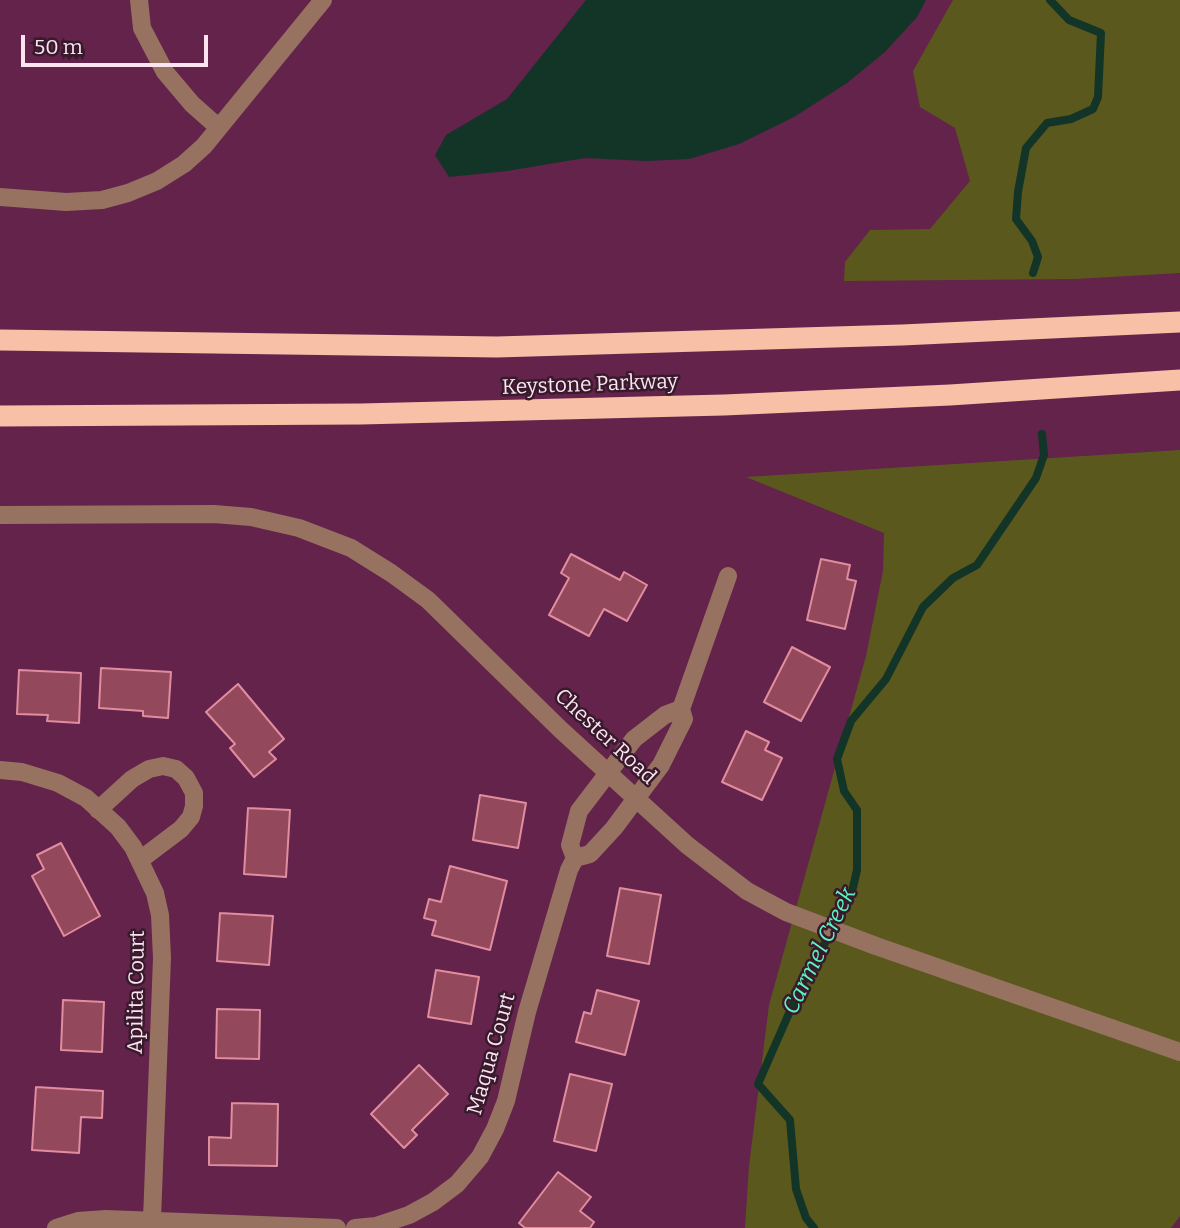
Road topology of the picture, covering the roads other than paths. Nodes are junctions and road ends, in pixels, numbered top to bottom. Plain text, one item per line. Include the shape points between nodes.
1 (139, 0) edge
2 (323, 0) edge
3 (218, 127) junction
4 (0, 197) edge
5 (1180, 323) edge
6 (0, 340) edge
7 (1180, 380) edge
8 (0, 416) edge
9 (0, 515) edge
10 (728, 576) dead end
11 (681, 709) junction
12 (0, 770) edge
13 (607, 772) junction
14 (636, 797) junction
15 (98, 810) junction
16 (575, 858) junction
17 (140, 860) junction
18 (1180, 1052) edge
19 (152, 1219) junction
20 (56, 1228) edge
21 (337, 1228) edge
22 (355, 1228) edge

1 - 3 street via 142,27 165,72
2 - 3 street
3 - 4 street via 184,164 128,193 66,202
5 - 6 highway, Keystone Parkway via 497,347
7 - 8 highway, Keystone Parkway via 698,406
9 - 13 street, Chester Road via 251,517 299,528 351,548 428,600
10 - 11 street
11 - 13 street, Maqua Court via 634,738
11 - 14 street via 684,719 661,765
12 - 15 street, Apilita Court via 58,783
13 - 14 street, Chester Road
13 - 16 street, Maqua Court via 579,811 570,845
14 - 16 street via 590,854
14 - 18 street, Chester Road via 687,845 747,891 798,917
15 - 17 street, Apilita Court via 118,827
15 - 17 street via 149,769 176,769 186,778 194,793 191,817
16 - 22 street, Maqua Court via 527,1013 506,1101 480,1157 457,1184 433,1202 409,1215
17 - 19 street, Apilita Court via 155,893 162,936
19 - 20 street via 97,1219
19 - 21 street

